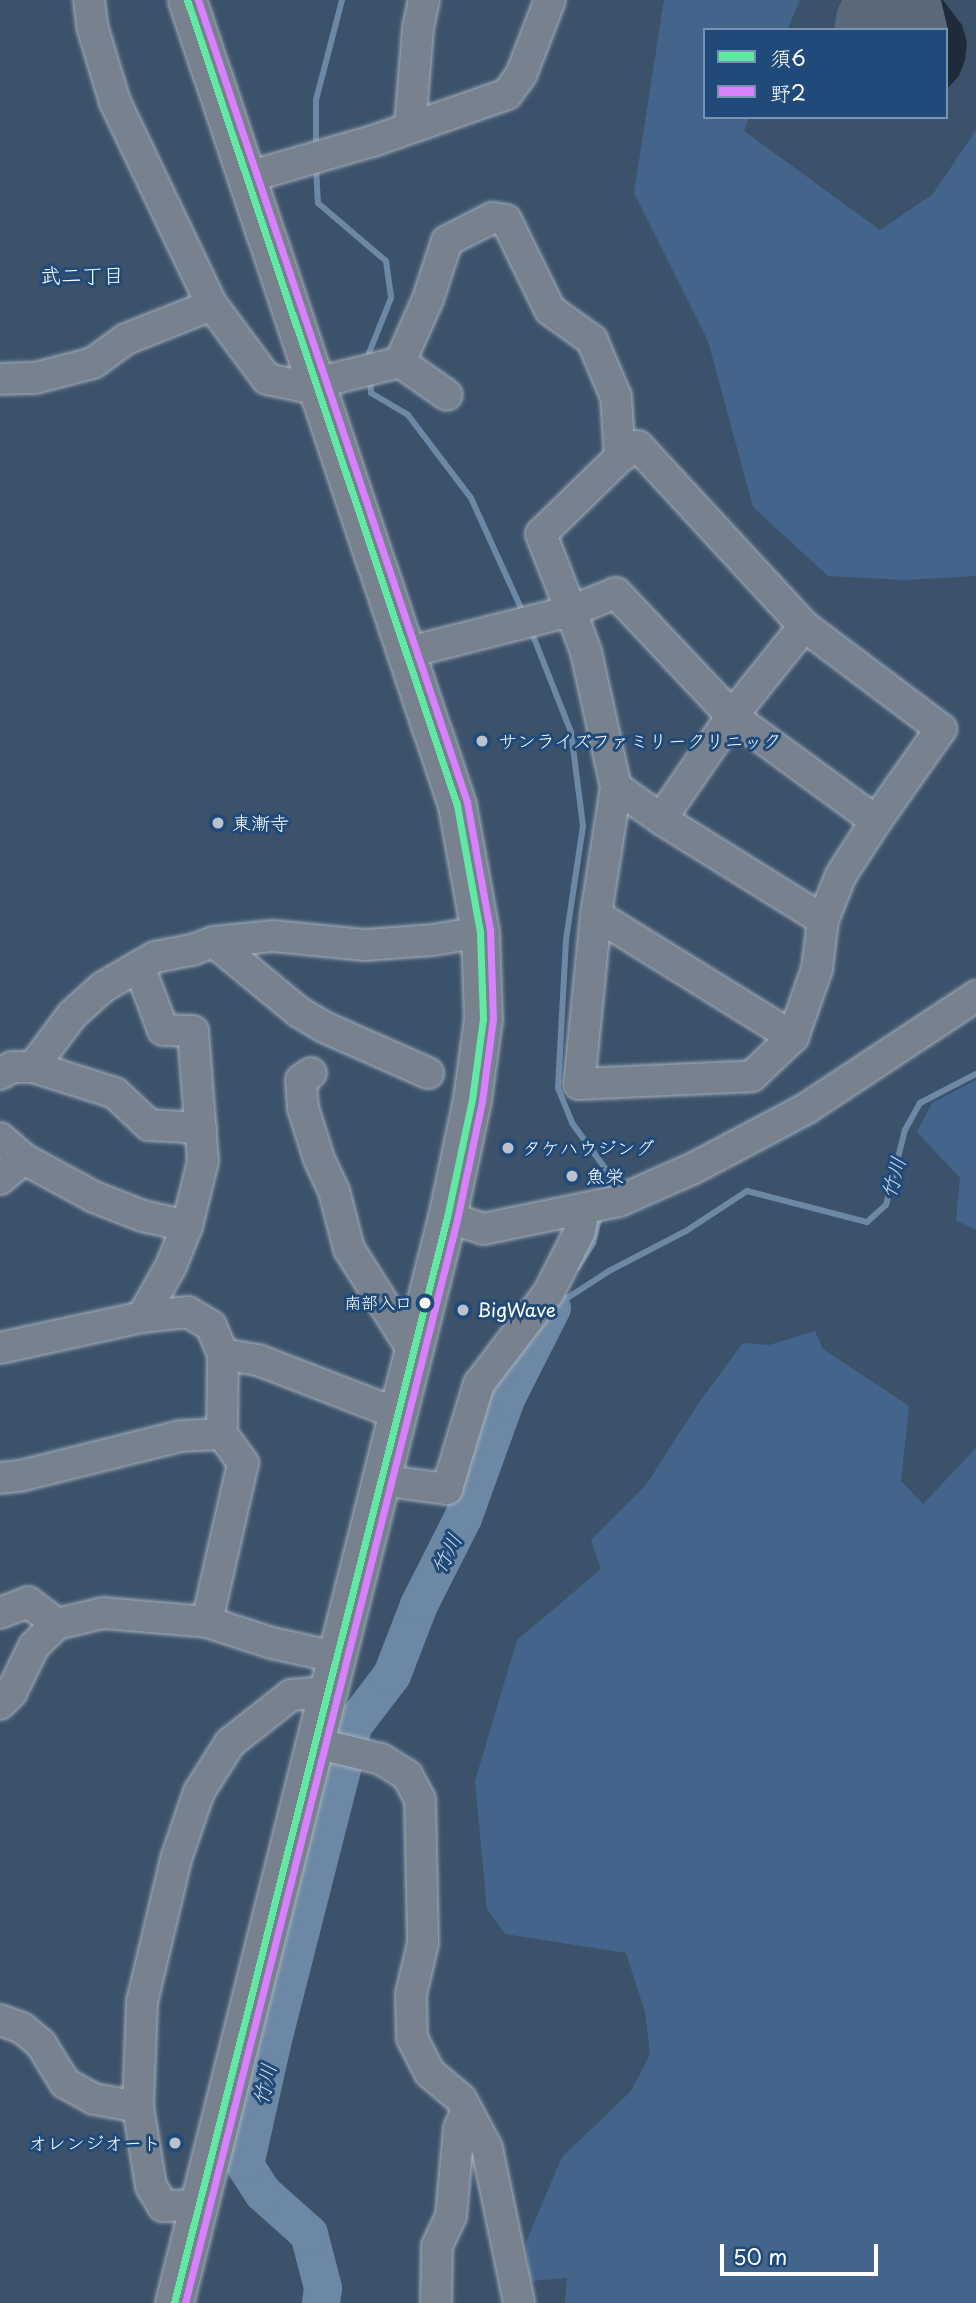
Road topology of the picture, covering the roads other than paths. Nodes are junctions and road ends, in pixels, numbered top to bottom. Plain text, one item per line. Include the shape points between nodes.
1 (89, 0) edge
2 (187, 0) edge
3 (424, 0) edge
4 (550, 0) edge
5 (410, 127) junction
6 (248, 177) junction
7 (212, 305) junction
8 (400, 362) junction
9 (0, 379) edge
10 (317, 387) junction
11 (447, 395) dead end
12 (620, 457) junction
13 (571, 611) junction
14 (804, 625) junction
15 (405, 653) junction
16 (732, 716) junction
17 (616, 787) junction
18 (661, 819) junction
19 (876, 821) junction
20 (596, 915) junction
21 (823, 920) junction
22 (480, 932) junction
23 (214, 942) junction
24 (139, 966) junction
25 (976, 996) edge
26 (793, 1037) junction
27 (33, 1067) junction
28 (311, 1073) dead end
29 (428, 1073) dead end
30 (0, 1074) edge
31 (201, 1128) junction
32 (0, 1138) edge
33 (24, 1159) junction
34 (0, 1179) edge
35 (584, 1209) junction
36 (447, 1217) junction
37 (187, 1226) junction
38 (142, 1317) junction
39 (0, 1348) edge
40 (412, 1349) junction
41 (223, 1354) junction
42 (397, 1414) junction
43 (222, 1434) junction
44 (0, 1478) edge
45 (380, 1480) junction
46 (0, 1613) edge
47 (207, 1622) junction
48 (57, 1624) junction
49 (332, 1675) junction
50 (0, 1704) edge
51 (315, 1744) junction
52 (0, 2020) edge
53 (138, 2107) junction
54 (467, 2111) junction
55 (198, 2205) junction
56 (174, 2303) edge
57 (436, 2303) edge
58 (519, 2303) edge

1 - 7 street via 92,26 115,102
2 - 6 main road
3 - 5 street
4 - 5 street via 521,75 507,94
5 - 6 street
6 - 10 main road
7 - 9 street via 126,338 93,363 35,378
7 - 10 street via 267,379
8 - 10 street
8 - 11 street
8 - 12 street via 447,241 492,218 506,220 550,310 592,340 616,397
10 - 15 main road
12 - 13 street via 541,534
12 - 14 street via 638,446
13 - 15 street
13 - 16 street via 616,593
13 - 17 street via 586,652
14 - 16 street
14 - 19 street via 941,729
15 - 22 main road via 457,805
16 - 18 street
16 - 19 street
17 - 18 street
17 - 20 street
18 - 21 street
19 - 21 street via 841,875
20 - 26 street
20 - 26 street via 579,1084 752,1076
21 - 26 street via 817,969
22 - 23 street via 365,945 273,936
22 - 36 main road via 483,1019
23 - 24 street via 155,957
23 - 29 street via 307,1017
24 - 27 street via 103,987 72,1015
24 - 31 street via 163,1030 193,1031
25 - 35 street via 807,1108 692,1169 619,1200
27 - 30 street via 12,1067
27 - 31 street via 115,1093 149,1125
28 - 40 street via 301,1080 303,1108 334,1191 349,1250
31 - 37 street via 203,1161
32 - 33 street
33 - 34 street
33 - 37 street via 94,1197 143,1216
35 - 36 street via 483,1230
35 - 45 street via 580,1231 549,1292 479,1384 447,1489
36 - 40 main road
37 - 38 street
38 - 39 street
38 - 41 street via 188,1312 211,1326
40 - 42 main road
41 - 42 street via 258,1360
41 - 43 street
42 - 45 main road
43 - 44 street via 180,1436
43 - 47 street via 243,1463
45 - 49 main road
46 - 48 street via 28,1602
47 - 48 street via 103,1613
47 - 49 street via 272,1643
48 - 50 street via 34,1646
49 - 51 main road
49 - 53 street via 291,1695 230,1743 199,1792 176,1859 142,2002
51 - 54 street via 381,1759 407,1775 419,1799 423,1942 411,1994 412,2038 430,2073 461,2099
51 - 55 main road
52 - 53 street via 22,2028 41,2044 65,2083 94,2099
53 - 55 street via 151,2186 163,2206
54 - 57 street via 459,2129 451,2216 437,2246
54 - 58 street via 487,2148
55 - 56 main road

